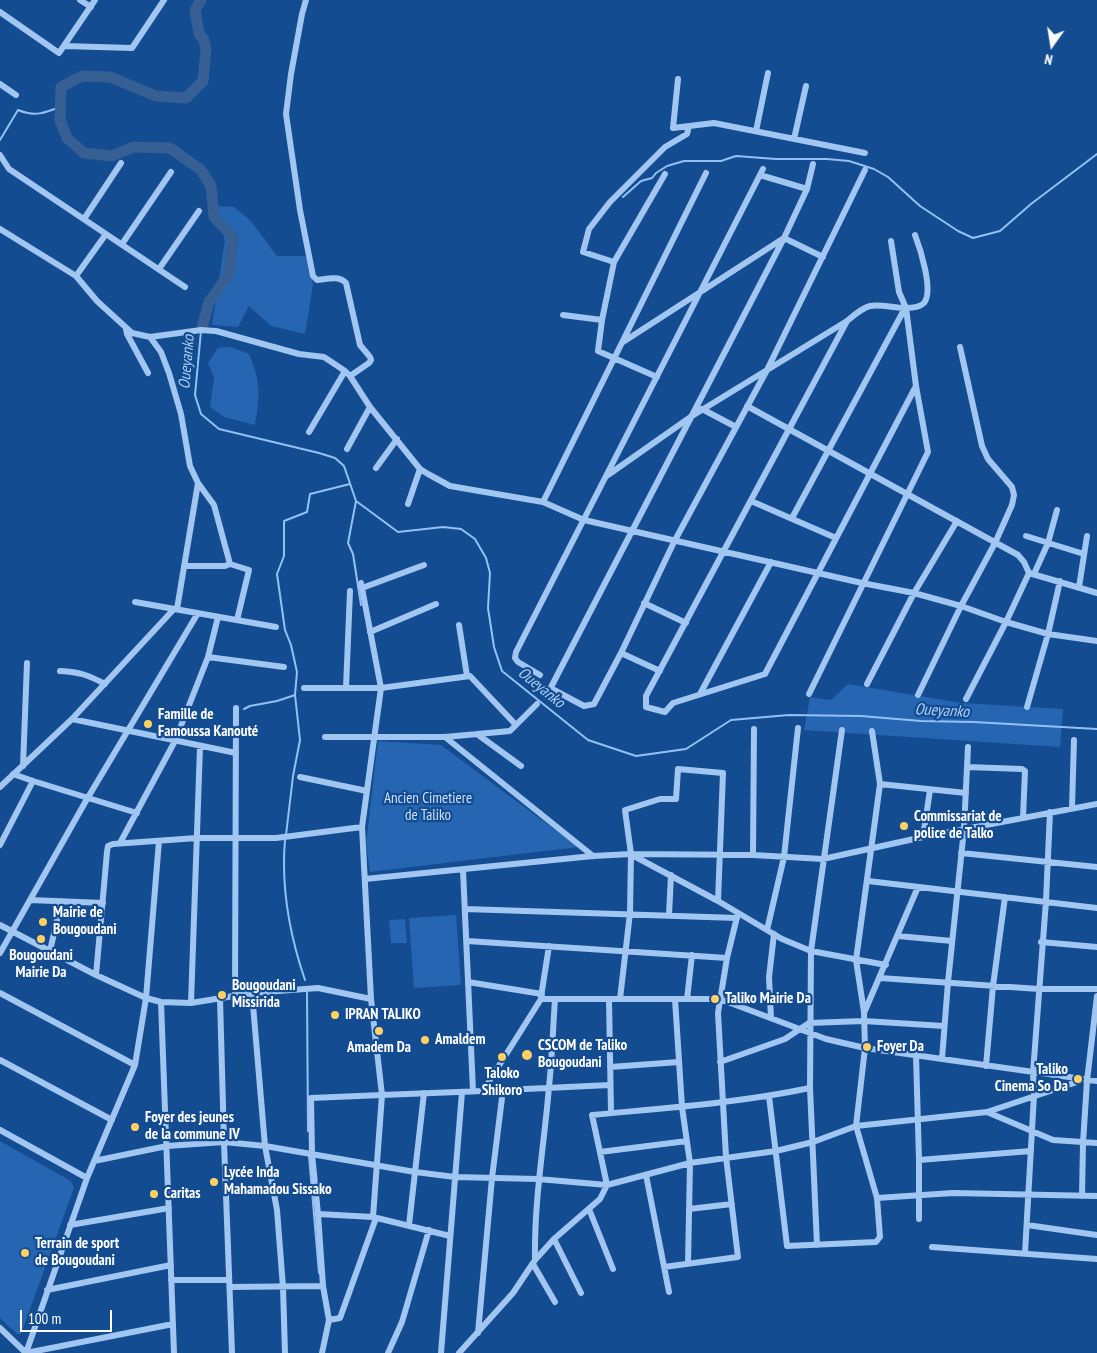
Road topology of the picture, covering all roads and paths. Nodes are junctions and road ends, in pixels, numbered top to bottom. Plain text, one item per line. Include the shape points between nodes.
1 (80, 0) edge
2 (95, 0) edge
3 (164, 0) edge
4 (306, 0) edge
5 (90, 7) junction
6 (0, 12) edge
7 (64, 46) junction
8 (768, 73) dead end
9 (678, 79) dead end
10 (0, 84) edge
11 (806, 86) dead end
12 (16, 95) dead end
13 (688, 126) junction
14 (756, 131) junction
15 (794, 139) junction
16 (865, 152) dead end
17 (0, 155) edge
18 (121, 163) dead end
19 (813, 164) dead end
20 (865, 170) dead end
21 (171, 172) dead end
22 (706, 173) dead end
23 (665, 174) dead end
24 (807, 189) junction
25 (199, 211) dead end
26 (84, 219) junction
27 (0, 229) edge
28 (106, 234) junction
29 (916, 235) dead end
30 (784, 238) junction
31 (891, 241) dead end
32 (122, 244) junction
33 (823, 256) junction
34 (614, 262) junction
35 (159, 269) junction
36 (76, 276) junction
37 (185, 287) dead end
38 (700, 292) junction
39 (906, 308) junction
40 (563, 315) dead end
41 (602, 320) junction
42 (847, 321) junction
43 (126, 328) junction
44 (150, 338) junction
45 (622, 343) junction
46 (960, 347) dead end
47 (615, 358) junction
48 (767, 370) junction
49 (148, 372) dead end
50 (348, 373) junction
51 (657, 377) junction
52 (916, 386) junction
53 (747, 406) junction
54 (370, 407) junction
55 (702, 409) junction
56 (692, 416) junction
57 (736, 427) junction
58 (790, 430) junction
59 (309, 432) dead end
60 (397, 439) junction
61 (347, 449) dead end
62 (828, 450) junction
63 (376, 468) dead end
64 (420, 469) junction
65 (870, 473) junction
66 (606, 476) junction
67 (198, 483) junction
68 (908, 495) junction
69 (751, 501) junction
70 (543, 502) junction
71 (408, 504) dead end
72 (1057, 510) dead end
73 (792, 518) junction
74 (584, 520) junction
75 (957, 522) junction
76 (632, 531) junction
77 (1026, 536) dead end
78 (1087, 536) dead end
79 (836, 538) junction
80 (674, 542) junction
81 (996, 543) junction
82 (1048, 543) junction
83 (724, 552) junction
84 (1084, 554) junction
85 (771, 562) junction
86 (230, 564) junction
87 (424, 565) dead end
88 (184, 566) junction
89 (818, 573) junction
90 (1031, 573) junction
91 (1060, 582) junction
92 (862, 583) junction
93 (1078, 587) junction
94 (350, 591) dead end
95 (1097, 592) edge
96 (914, 593) junction
97 (135, 602) dead end
98 (644, 603) junction
99 (436, 604) dead end
100 (961, 606) junction
101 (176, 609) junction
102 (198, 613) junction
103 (218, 617) junction
104 (237, 620) junction
105 (1006, 622) junction
106 (686, 623) junction
107 (458, 625) dead end
108 (276, 627) dead end
109 (370, 632) junction
110 (1048, 634) junction
111 (1097, 641) edge
112 (620, 654) junction
113 (208, 657) junction
114 (27, 663) dead end
115 (284, 667) dead end
116 (60, 671) dead end
117 (660, 671) junction
118 (540, 675) dead end
119 (467, 676) junction
120 (105, 684) junction
121 (867, 684) dead end
122 (304, 688) dead end
123 (346, 688) junction
124 (381, 688) junction
125 (700, 694) junction
126 (809, 694) dead end
127 (918, 695) dead end
128 (966, 699) dead end
129 (537, 704) dead end
130 (1027, 707) dead end
131 (236, 708) dead end
132 (72, 719) junction
133 (516, 725) junction
134 (798, 728) dead end
135 (754, 729) dead end
136 (842, 730) dead end
137 (129, 731) junction
138 (872, 731) dead end
139 (476, 734) junction
140 (325, 737) dead end
141 (375, 737) junction
142 (445, 737) junction
143 (1074, 740) dead end
144 (175, 741) junction
145 (968, 746) dead end
146 (200, 747) junction
147 (236, 753) junction
148 (23, 766) junction
149 (521, 766) dead end
150 (967, 767) junction
151 (13, 774) junction
152 (300, 777) dead end
153 (32, 781) junction
154 (880, 784) junction
155 (0, 786) edge
156 (930, 790) junction
157 (367, 791) junction
158 (966, 794) junction
159 (87, 799) junction
160 (1097, 804) edge
161 (1072, 808) junction
162 (1050, 812) junction
163 (137, 814) junction
164 (1023, 818) junction
165 (362, 827) junction
166 (964, 828) junction
167 (923, 837) junction
168 (197, 838) junction
169 (236, 838) junction
170 (159, 841) junction
171 (120, 843) junction
172 (0, 845) edge
173 (873, 847) junction
174 (962, 853) junction
175 (631, 854) junction
176 (721, 855) junction
177 (753, 855) junction
178 (593, 856) junction
179 (784, 857) junction
180 (823, 859) junction
181 (1048, 862) junction
182 (1097, 867) edge
183 (463, 870) junction
184 (671, 875) junction
185 (365, 879) junction
186 (868, 881) junction
187 (918, 886) junction
188 (958, 891) junction
189 (1005, 897) junction
190 (30, 900) junction
191 (1046, 901) junction
192 (62, 902) junction
193 (718, 902) junction
194 (103, 903) junction
195 (465, 908) junction
196 (1097, 908) edge
197 (630, 913) junction
198 (669, 915) junction
199 (738, 915) junction
200 (0, 925) edge
201 (12, 930) junction
202 (767, 930) junction
203 (774, 934) junction
204 (898, 936) junction
205 (467, 941) junction
206 (952, 941) junction
207 (1041, 942) junction
208 (548, 946) junction
209 (1097, 947) edge
210 (626, 950) junction
211 (50, 951) junction
212 (811, 951) junction
213 (0, 952) edge
214 (692, 955) junction
215 (727, 958) junction
216 (856, 960) junction
217 (886, 965) junction
218 (96, 975) junction
219 (880, 978) junction
220 (468, 982) junction
221 (948, 982) junction
222 (993, 986) junction
223 (1039, 988) junction
224 (1097, 989) edge
225 (0, 993) edge
226 (252, 993) junction
227 (235, 996) junction
228 (541, 996) junction
229 (1097, 996) edge
230 (146, 998) junction
231 (220, 998) junction
232 (371, 998) junction
233 (556, 999) junction
234 (609, 999) junction
235 (620, 999) junction
236 (675, 999) junction
237 (687, 999) junction
238 (720, 999) junction
239 (161, 1002) junction
240 (190, 1004) junction
241 (864, 1013) junction
242 (771, 1018) junction
243 (864, 1021) junction
244 (810, 1023) junction
245 (944, 1026) junction
246 (800, 1029) junction
247 (810, 1033) junction
248 (865, 1048) junction
249 (916, 1055) junction
250 (942, 1059) junction
251 (0, 1060) edge
252 (680, 1062) junction
253 (720, 1062) junction
254 (135, 1065) junction
255 (986, 1066) junction
256 (610, 1067) junction
257 (1033, 1073) junction
258 (1085, 1081) junction
259 (1097, 1081) edge
260 (610, 1086) junction
261 (549, 1088) junction
262 (810, 1088) junction
263 (504, 1090) junction
264 (474, 1091) junction
265 (483, 1091) junction
266 (462, 1092) junction
267 (424, 1093) junction
268 (382, 1095) junction
269 (769, 1096) junction
270 (1034, 1096) junction
271 (722, 1102) junction
272 (682, 1107) junction
273 (987, 1112) junction
274 (611, 1113) junction
275 (112, 1120) junction
276 (917, 1120) junction
277 (856, 1126) junction
278 (0, 1130) edge
279 (1032, 1131) junction
280 (687, 1141) junction
281 (224, 1142) junction
282 (813, 1142) junction
283 (1083, 1143) junction
284 (1097, 1143) edge
285 (166, 1146) junction
286 (265, 1146) junction
287 (776, 1151) junction
288 (1031, 1151) junction
289 (600, 1152) junction
290 (312, 1154) junction
291 (726, 1157) junction
292 (919, 1160) junction
293 (94, 1161) junction
294 (690, 1163) junction
295 (377, 1166) junction
296 (415, 1172) junction
297 (646, 1175) junction
298 (455, 1177) junction
299 (87, 1178) junction
300 (492, 1178) junction
301 (538, 1179) junction
302 (607, 1185) junction
303 (920, 1195) junction
304 (1028, 1195) junction
305 (1082, 1196) junction
306 (1097, 1196) edge
307 (877, 1198) junction
308 (732, 1204) junction
309 (169, 1208) junction
310 (589, 1209) junction
311 (689, 1209) junction
312 (318, 1214) junction
313 (375, 1217) junction
314 (919, 1219) dead end
315 (70, 1225) junction
316 (409, 1225) junction
317 (1027, 1225) junction
318 (429, 1230) junction
319 (450, 1236) junction
320 (1097, 1236) edge
321 (554, 1239) junction
322 (817, 1245) junction
323 (932, 1247) dead end
324 (1025, 1253) junction
325 (1097, 1259) edge
326 (534, 1262) junction
327 (688, 1264) junction
328 (171, 1265) junction
329 (664, 1267) junction
330 (614, 1269) dead end
331 (172, 1280) junction
332 (230, 1283) junction
333 (323, 1286) junction
334 (283, 1287) junction
335 (47, 1290) junction
336 (669, 1292) dead end
337 (581, 1293) dead end
338 (555, 1302) dead end
339 (330, 1320) junction
340 (173, 1324) junction
341 (0, 1328) edge
342 (478, 1333) junction
343 (26, 1353) edge
344 (174, 1353) edge
345 (232, 1353) edge
346 (286, 1353) edge
347 (322, 1353) edge
348 (388, 1353) edge
349 (441, 1353) edge
350 (459, 1353) edge

1 - 5 street
2 - 5 street
3 - 7 street via 132,48
4 - 50 street via 286,114 313,276 317,280 338,278 346,283 360,345 370,357 369,363
5 - 7 street
6 - 7 street via 59,53
8 - 14 street
9 - 13 street via 673,128
10 - 12 street
11 - 15 street
13 - 14 street via 714,123
13 - 34 street via 687,134 665,147 588,229 583,252
14 - 15 street
15 - 16 street
17 - 26 street via 9,169
18 - 26 street
19 - 24 street
20 - 33 street
21 - 32 street
22 - 45 street
23 - 34 street
24 - 30 street
24 - 38 street via 761,172
25 - 35 street
26 - 28 street
27 - 36 street
28 - 32 street
28 - 36 street
29 - 39 street via 928,291 918,307
30 - 33 street
30 - 38 street
30 - 56 street
31 - 39 street via 899,292
32 - 35 street
33 - 48 street
34 - 41 street
35 - 37 street
36 - 43 street
38 - 45 street
38 - 51 street
39 - 42 street via 872,306
39 - 52 street
39 - 62 street
40 - 41 street
41 - 47 street via 598,352
42 - 48 street
42 - 58 street
43 - 44 street
43 - 49 street
44 - 50 street via 201,330 216,331 299,354 324,356
44 - 67 street via 161,352 169,373 181,414 190,466
45 - 47 street
46 - 81 street via 982,446 988,459 1012,487 1014,495
47 - 51 street
47 - 70 street
48 - 53 street
48 - 55 street
50 - 54 street
50 - 59 street
51 - 66 street
52 - 65 street
52 - 68 street via 928,452
53 - 57 street
53 - 58 street
54 - 60 street
54 - 61 street
55 - 56 street
55 - 57 street
56 - 66 street
56 - 76 street
57 - 80 street
58 - 62 street
58 - 69 street
60 - 63 street
60 - 64 street
62 - 65 street
62 - 73 street
64 - 70 street via 450,486
64 - 71 street
65 - 68 street
65 - 79 street
66 - 74 street
67 - 86 street via 214,505
67 - 88 street
68 - 75 street
68 - 92 street
69 - 73 street
69 - 83 street
70 - 74 street
72 - 82 street
73 - 79 street
74 - 76 street
74 - 118 street via 516,652 518,662
75 - 81 street
75 - 96 street
76 - 80 street
76 - 112 street via 551,690 584,706 594,704
77 - 82 street
78 - 84 street
79 - 89 street
80 - 83 street
80 - 98 street
81 - 90 street via 1018,555
81 - 100 street
82 - 84 street
82 - 90 street
83 - 85 street
83 - 106 street
84 - 93 street
85 - 89 street
85 - 125 street
86 - 88 street
86 - 104 street via 248,570
87 - 109 street via 362,586
88 - 101 street
89 - 92 street
89 - 125 street via 765,674
90 - 91 street
90 - 105 street
91 - 93 street
91 - 110 street
92 - 96 street
92 - 126 street
93 - 95 street
94 - 123 street
96 - 100 street
96 - 121 street
97 - 101 street
98 - 106 street
98 - 112 street
99 - 109 street
100 - 105 street
100 - 127 street
101 - 102 street
101 - 120 street
102 - 103 street
102 - 137 street
103 - 104 street
103 - 113 street
104 - 108 street
105 - 110 street
105 - 128 street
106 - 117 street
107 - 119 street
109 - 124 street
110 - 111 street
110 - 130 street
112 - 117 street
113 - 115 street
113 - 144 street
114 - 148 street
116 - 120 street via 87,674
117 - 125 street via 646,696 646,707 665,712 673,703
119 - 124 street
119 - 133 street
120 - 132 street
122 - 123 street
123 - 124 street
124 - 141 street
129 - 133 street
131 - 147 street
132 - 137 street
132 - 148 street
133 - 139 street via 510,731
134 - 179 street
135 - 177 street
136 - 180 street
137 - 144 street
137 - 159 street
138 - 154 street
139 - 142 street
139 - 149 street
140 - 141 street
141 - 142 street
141 - 157 street
142 - 178 street
143 - 161 street
144 - 146 street
144 - 163 street
145 - 150 street
146 - 147 street
146 - 168 street
147 - 169 street
148 - 151 street
150 - 158 street
150 - 164 street via 1025,771
151 - 153 street
151 - 155 street
152 - 157 street
153 - 159 street
153 - 172 street
154 - 156 street
154 - 173 street
156 - 158 street
156 - 167 street
157 - 165 street
158 - 166 street
159 - 163 street
159 - 190 street
160 - 161 street
161 - 162 street
162 - 164 street
162 - 181 street
163 - 171 street
164 - 166 street
165 - 169 street via 292,837
165 - 185 street
166 - 167 street
166 - 174 street
167 - 173 street
168 - 169 street
168 - 170 street
168 - 240 street
169 - 227 street
170 - 171 street
170 - 230 street
171 - 194 street via 108,846
173 - 180 street
173 - 186 street
174 - 181 street
174 - 188 street
175 - 176 street
175 - 176 street via 626,810 660,799 676,800 678,769 723,773
175 - 178 street
175 - 184 street
175 - 197 street
176 - 177 street
176 - 193 street
177 - 179 street
178 - 183 street
179 - 180 street
179 - 202 street
180 - 212 street
181 - 182 street
181 - 191 street
183 - 185 street
183 - 195 street
184 - 193 street
184 - 198 street
185 - 232 street
186 - 187 street
186 - 216 street
187 - 188 street
187 - 204 street
188 - 189 street
188 - 206 street
189 - 191 street
189 - 222 street
190 - 192 street
190 - 201 street
191 - 196 street
191 - 207 street
192 - 194 street
192 - 211 street
193 - 199 street
194 - 218 street
195 - 197 street
195 - 205 street
197 - 198 street
197 - 210 street
198 - 199 street
199 - 202 street
199 - 215 street
200 - 201 street
201 - 211 street
201 - 213 street
202 - 203 street
203 - 212 street
203 - 242 street
204 - 206 street
204 - 217 street
205 - 208 street
205 - 220 street
206 - 221 street
207 - 209 street
207 - 223 street
208 - 210 street
208 - 228 street
210 - 214 street
210 - 235 street
211 - 218 street
212 - 216 street
212 - 244 street
214 - 215 street
214 - 237 street
215 - 238 street
216 - 217 street
216 - 241 street
217 - 219 street
218 - 230 street
219 - 221 street
219 - 241 street
220 - 228 street
220 - 264 street
221 - 222 street
221 - 245 street
222 - 223 street
222 - 255 street
223 - 224 street
223 - 257 street
225 - 254 street
226 - 227 street
226 - 232 street via 318,988
226 - 286 street
227 - 231 street
228 - 233 street
228 - 265 street
229 - 258 street
230 - 239 street
230 - 254 street
231 - 240 street
231 - 281 street
232 - 268 street
233 - 234 street
233 - 261 street
234 - 235 street
234 - 256 street
235 - 236 street
236 - 237 street
236 - 252 street
237 - 238 street
238 - 242 street
238 - 253 street
239 - 240 street
239 - 285 street
241 - 243 street
242 - 246 street
243 - 244 street
243 - 245 street
243 - 248 street
244 - 246 street
244 - 247 street
245 - 250 street
246 - 247 street
246 - 253 street via 785,1039
247 - 248 street
247 - 262 street
248 - 249 street
248 - 277 street
249 - 250 street
249 - 276 street
250 - 255 street
251 - 275 street
252 - 256 street
252 - 272 street
253 - 271 street
254 - 275 street
255 - 257 street
256 - 260 street
257 - 258 street
257 - 270 street
258 - 259 street
258 - 270 street
258 - 283 street
260 - 261 street
260 - 274 street
261 - 263 street
261 - 301 street
262 - 269 street
262 - 282 street
263 - 265 street
263 - 300 street
264 - 265 street
264 - 266 street
266 - 267 street
266 - 298 street
267 - 268 street
267 - 296 street
268 - 290 street via 311,1098
268 - 295 street
269 - 271 street
269 - 287 street
270 - 273 street
270 - 279 street
271 - 272 street
271 - 291 street
272 - 274 street
272 - 280 street
273 - 276 street
273 - 279 street
274 - 289 street via 592,1115
275 - 293 street
276 - 277 street
276 - 292 street
277 - 282 street
277 - 307 street
278 - 299 street
279 - 283 street via 1053,1140
279 - 288 street
280 - 289 street
280 - 294 street
281 - 285 street
281 - 286 street
281 - 332 street
282 - 287 street
282 - 322 street
283 - 284 street
283 - 305 street
285 - 293 street
285 - 309 street
286 - 290 street
286 - 334 street via 277,1210
287 - 291 street
287 - 322 street via 787,1246
288 - 292 street
288 - 304 street
289 - 302 street
290 - 295 street
290 - 312 street
291 - 294 street
291 - 308 street
292 - 303 street
293 - 299 street
294 - 297 street
294 - 311 street
295 - 296 street
295 - 313 street
296 - 298 street
296 - 316 street
297 - 302 street
297 - 329 street
298 - 300 street
298 - 319 street
299 - 315 street
300 - 301 street
300 - 342 street
301 - 302 street
301 - 326 street
302 - 310 street via 600,1199
303 - 304 street
303 - 307 street
303 - 314 street
304 - 305 street
304 - 317 street
305 - 306 street
307 - 322 street via 880,1236 876,1242
308 - 311 street
308 - 327 street via 738,1257
309 - 315 street
309 - 328 street
310 - 321 street
310 - 330 street
311 - 327 street
312 - 313 street
312 - 333 street
313 - 316 street
313 - 339 street via 340,1318
315 - 335 street
316 - 318 street
317 - 320 street
317 - 324 street
318 - 319 street
318 - 348 street via 402,1322
319 - 349 street
321 - 326 street
321 - 337 street
323 - 324 street
324 - 325 street
326 - 338 street
326 - 342 street via 513,1293
327 - 329 street
328 - 331 street
328 - 335 street
329 - 336 street
331 - 332 street
331 - 340 street
332 - 334 street
332 - 345 street
333 - 334 street
333 - 339 street
334 - 346 street
335 - 343 street
339 - 347 street
340 - 343 street
340 - 344 street
341 - 343 street
342 - 350 street

